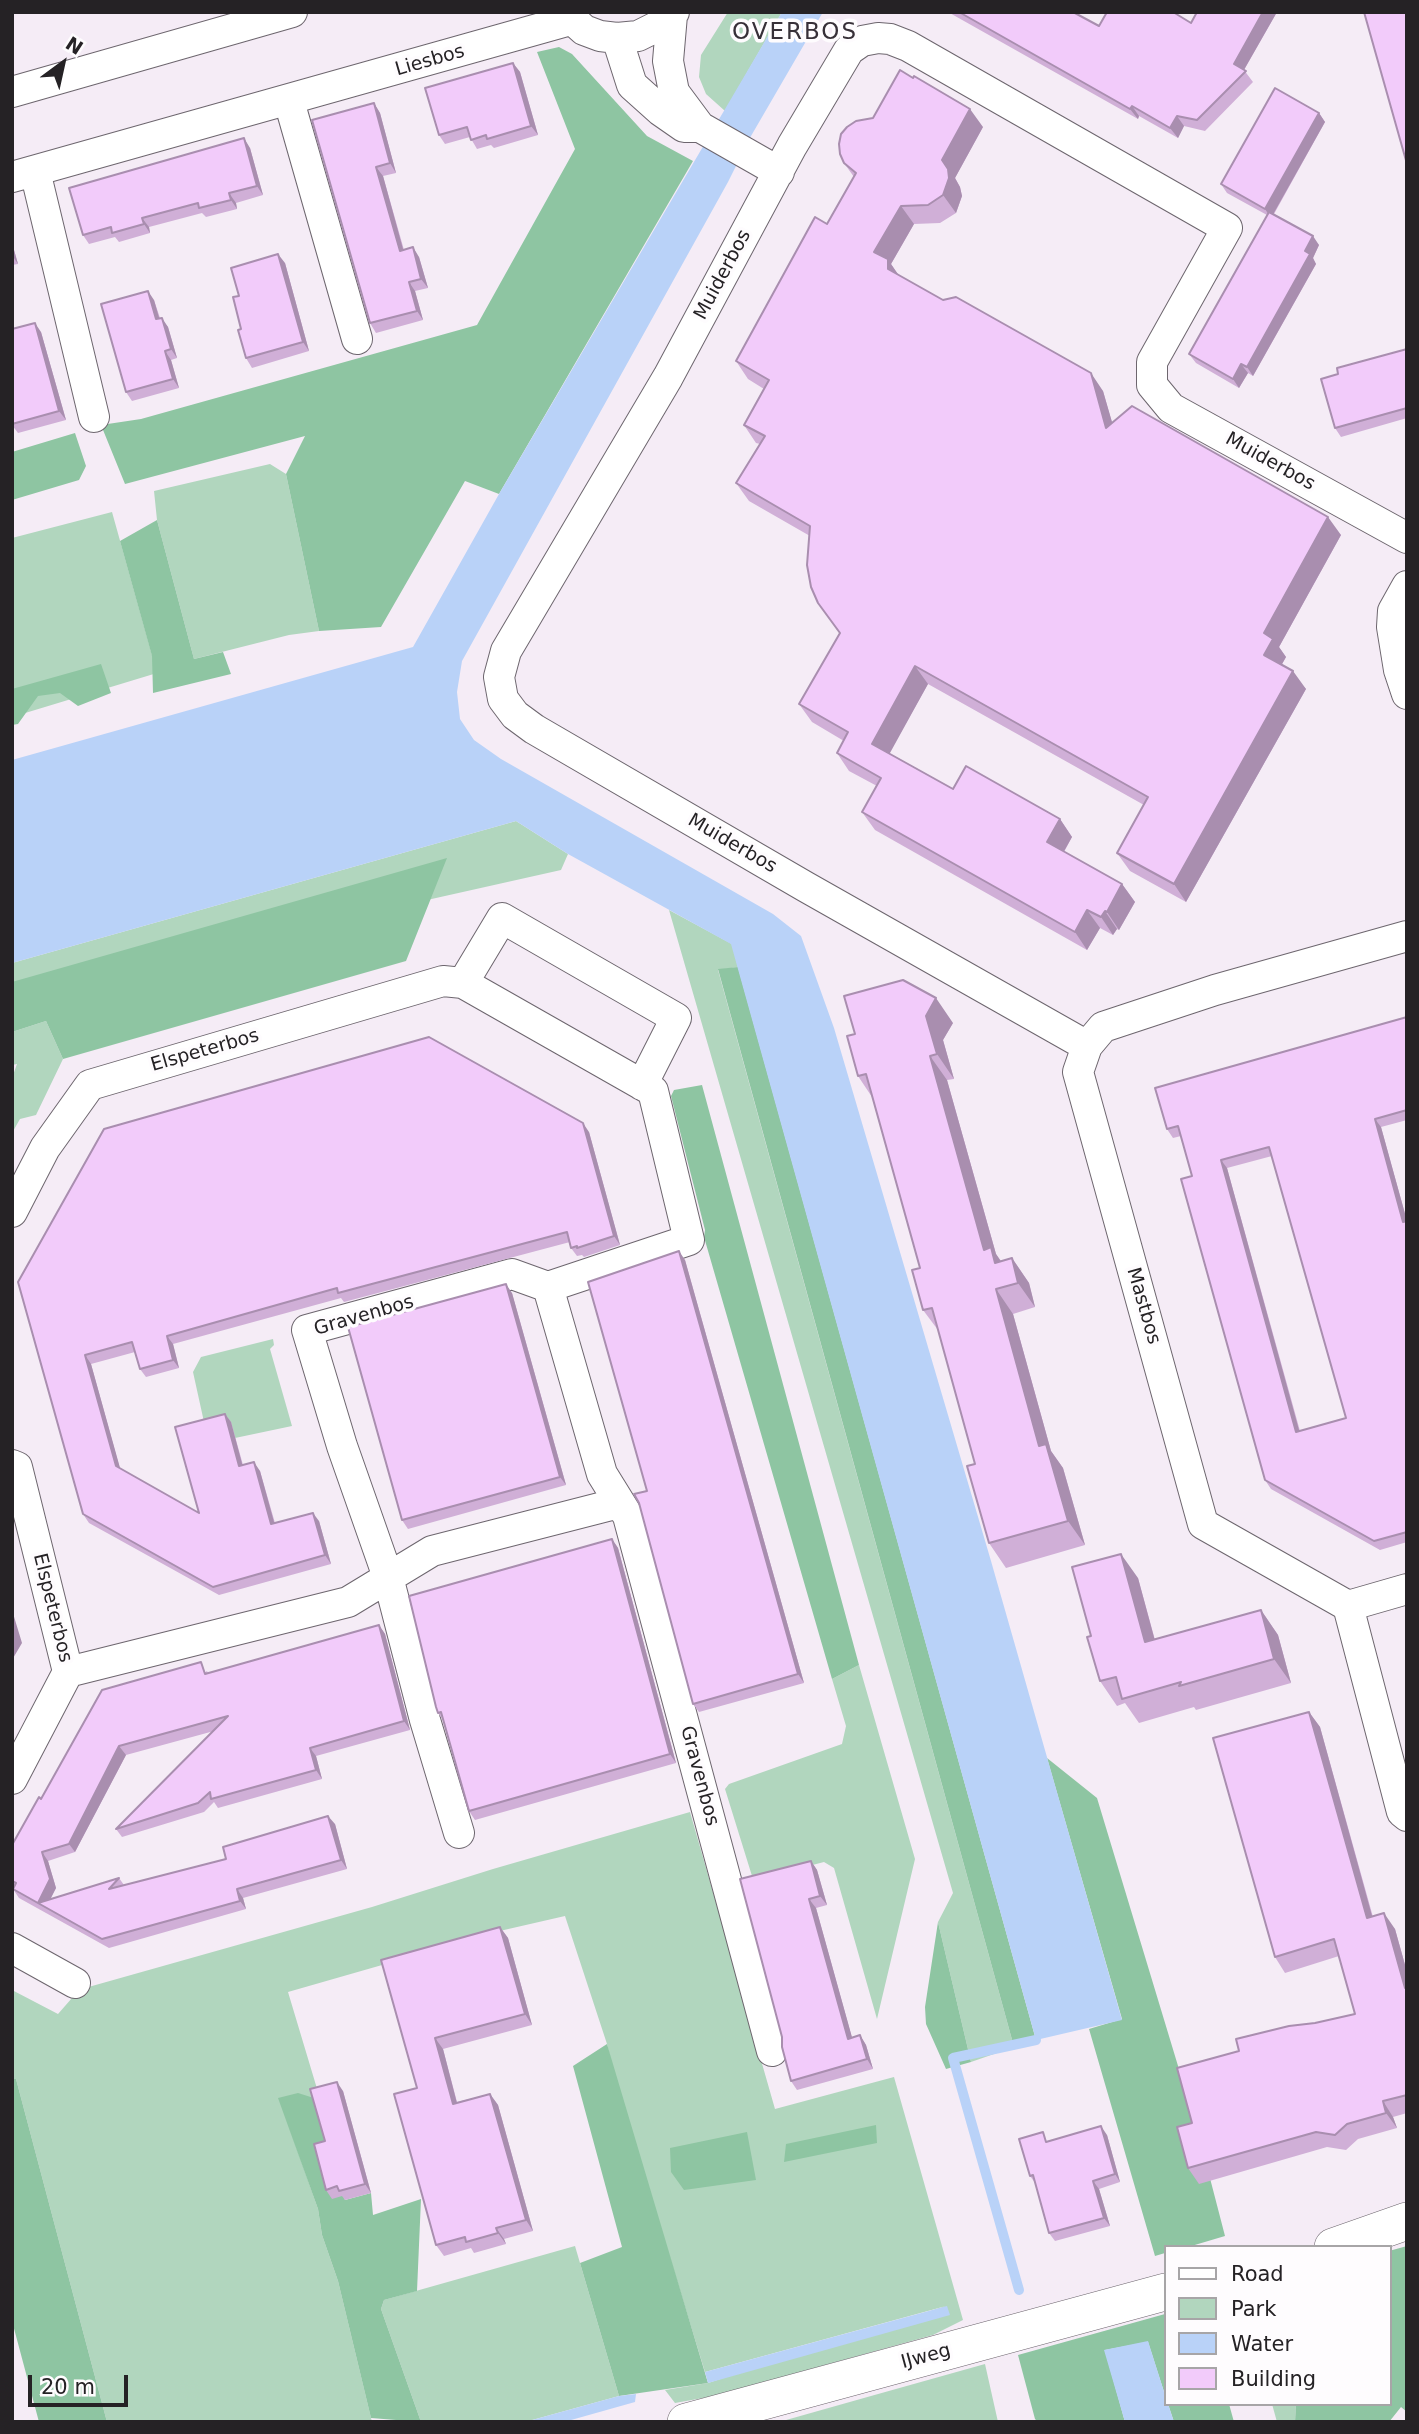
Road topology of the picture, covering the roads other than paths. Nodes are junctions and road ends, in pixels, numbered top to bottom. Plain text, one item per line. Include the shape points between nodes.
1 (292, 12) edge
2 (673, 13) edge
3 (567, 16) edge
4 (617, 38) junction
5 (12, 92) edge
6 (289, 101) junction
7 (700, 128) junction
8 (779, 172) junction
9 (23, 174) edge
10 (357, 339) dead end
11 (94, 417) dead end
12 (1407, 538) edge
13 (1407, 586) edge
14 (1407, 694) edge
15 (1407, 936) edge
16 (463, 983) junction
17 (1087, 1046) junction
18 (647, 1088) junction
19 (12, 1212) edge
20 (548, 1287) junction
21 (14, 1460) edge
22 (619, 1503) junction
23 (388, 1577) junction
24 (1407, 1589) edge
25 (1349, 1606) junction
26 (68, 1672) junction
27 (12, 1779) edge
28 (1407, 1816) edge
29 (458, 1833) dead end
30 (12, 1948) edge
31 (75, 1983) dead end
32 (772, 2050) dead end
33 (1407, 2221) edge
34 (1339, 2245) edge
35 (1164, 2292) edge
36 (686, 2422) edge

1 - 5 street
2 - 4 street via 638,36
2 - 7 street via 668,61 674,92
3 - 4 street via 584,30
3 - 6 street, Liesbos
4 - 7 street via 632,85 684,127
6 - 9 street, Liesbos
6 - 10 street
7 - 8 street
8 - 12 street, Muiderbos via 849,50 878,38 908,46 1227,228 1152,362 1152,385 1171,408
8 - 17 street, Muiderbos via 667,377 506,651 499,677 503,699 534,729
9 - 11 street, Liesbos
13 - 14 street via 1393,611 1392,627
15 - 17 street via 1103,1027
16 - 18 street
16 - 18 street via 502,918 525,931 676,1018
16 - 19 street, Elspeterbos via 443,981 90,1085 46,1148
17 - 25 street, Mastbos via 1078,1072 1203,1524
18 - 20 street via 689,1240
20 - 22 street, Gravenbos via 602,1474
20 - 23 street, Gravenbos via 512,1275 307,1330
21 - 26 street, Elspeterbos
22 - 23 street via 432,1551
22 - 32 street, Gravenbos via 628,1516
23 - 26 street via 348,1602
23 - 29 street, Gravenbos
24 - 25 street
25 - 28 street via 1402,1812
26 - 27 street, Elspeterbos
30 - 31 street
33 - 34 street
35 - 36 street, IJweg

